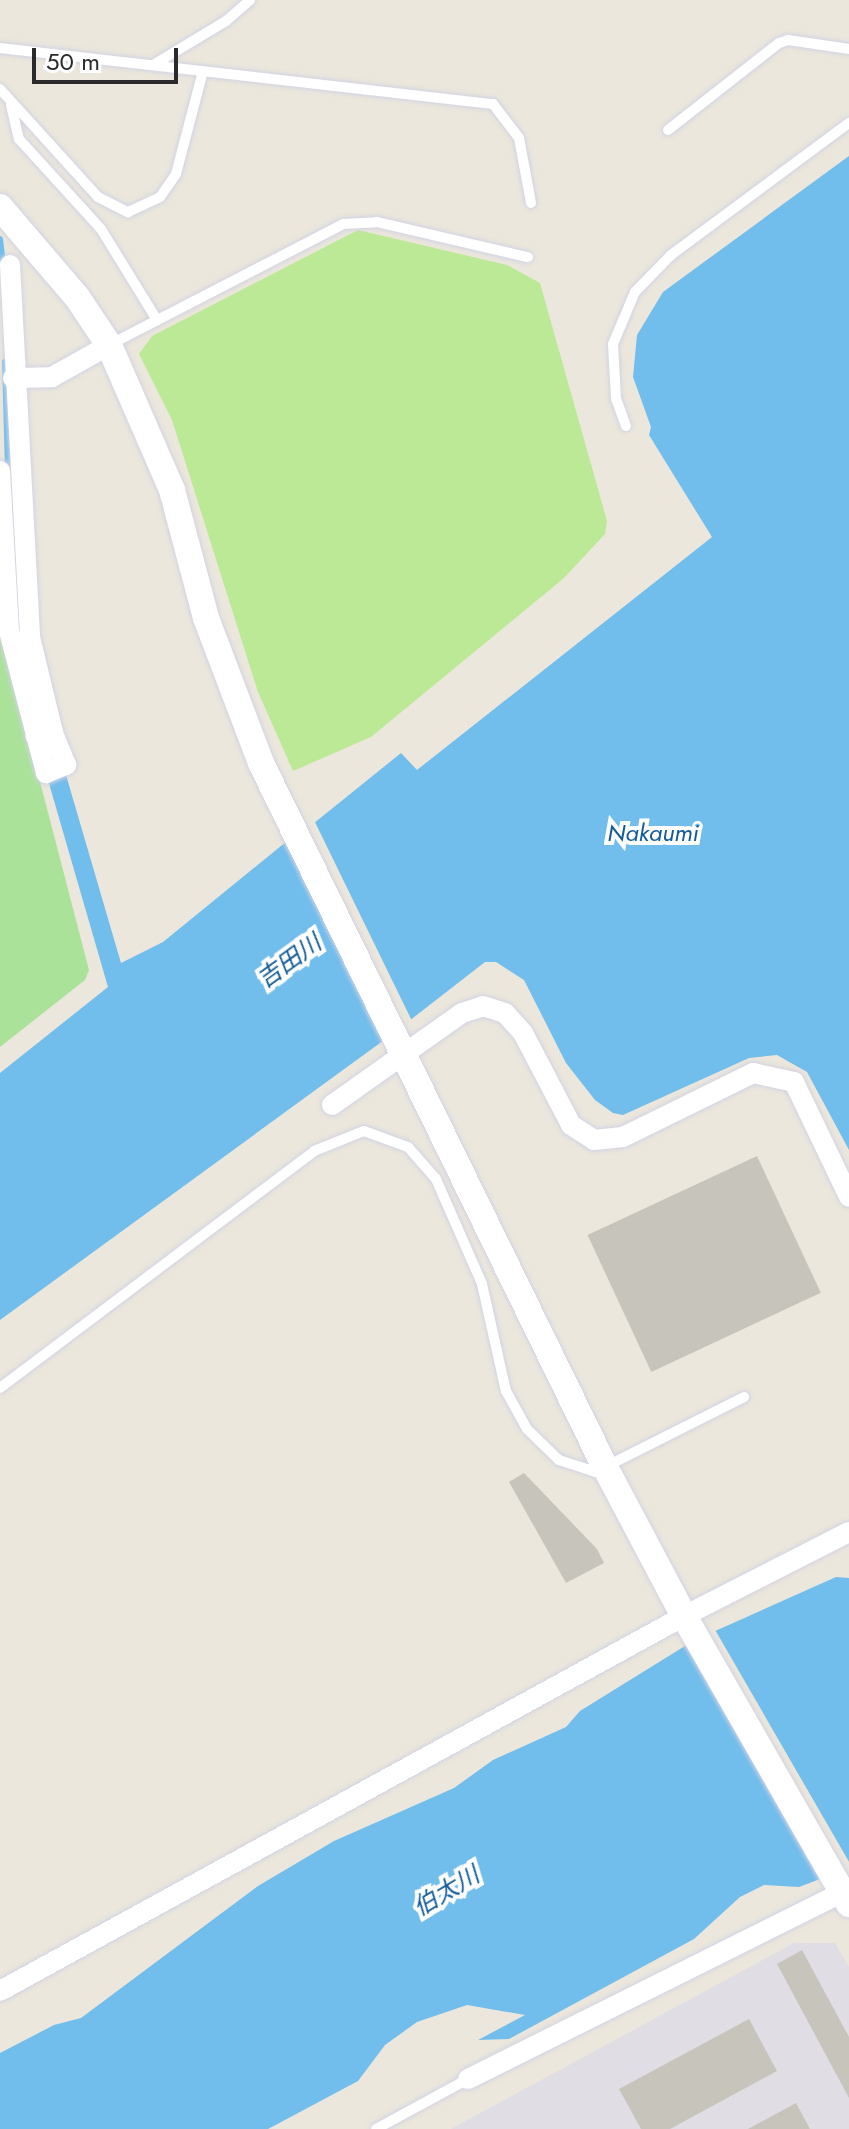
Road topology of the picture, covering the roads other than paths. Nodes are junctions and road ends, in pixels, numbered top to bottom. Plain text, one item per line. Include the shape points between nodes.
1 (250, 0) edge
2 (0, 48) edge
3 (849, 49) edge
4 (153, 65) junction
5 (203, 71) junction
6 (0, 89) edge
7 (11, 103) junction
8 (849, 123) edge
9 (668, 130) dead end
10 (531, 203) dead end
11 (1, 209) edge
12 (528, 257) dead end
13 (10, 265) dead end
14 (157, 320) junction
15 (109, 345) junction
16 (13, 378) junction
17 (626, 426) dead end
18 (6, 477) edge
19 (58, 768) dead end
20 (403, 1046) junction
21 (332, 1105) dead end
22 (849, 1197) edge
23 (0, 1388) edge
24 (744, 1397) dead end
25 (605, 1467) junction
26 (849, 1532) edge
27 (684, 1616) junction
28 (847, 1895) edge
29 (0, 1991) edge
30 (468, 2079) joint
31 (376, 2129) edge

1 - 4 lane via 226,21
2 - 4 lane
3 - 9 lane via 779,43
4 - 5 lane
5 - 7 lane via 192,131 176,174 160,197 128,212 98,197
5 - 10 lane via 493,104 519,138
6 - 7 lane
7 - 14 lane via 19,139 101,229
8 - 17 lane via 671,255 635,292 613,344 616,399
11 - 15 street via 77,297
12 - 14 lane via 354,222
13 - 16 street
14 - 15 lane
15 - 16 street via 52,377
15 - 20 street via 172,490 206,618 261,763
16 - 18 street
18 - 19 street via 9,631 45,734 46,773
20 - 21 street
20 - 22 street via 470,1009 483,1006 505,1013 523,1033 571,1125 594,1140 623,1137 753,1073 774,1074 794,1082 809,1105
20 - 25 street
23 - 25 lane via 314,1151 349,1133 378,1132 422,1160 444,1194 490,1306 506,1391 527,1429 572,1468 585,1472
24 - 25 lane
25 - 27 street
26 - 27 street
27 - 28 street
27 - 29 street
28 - 30 street
30 - 31 lane

